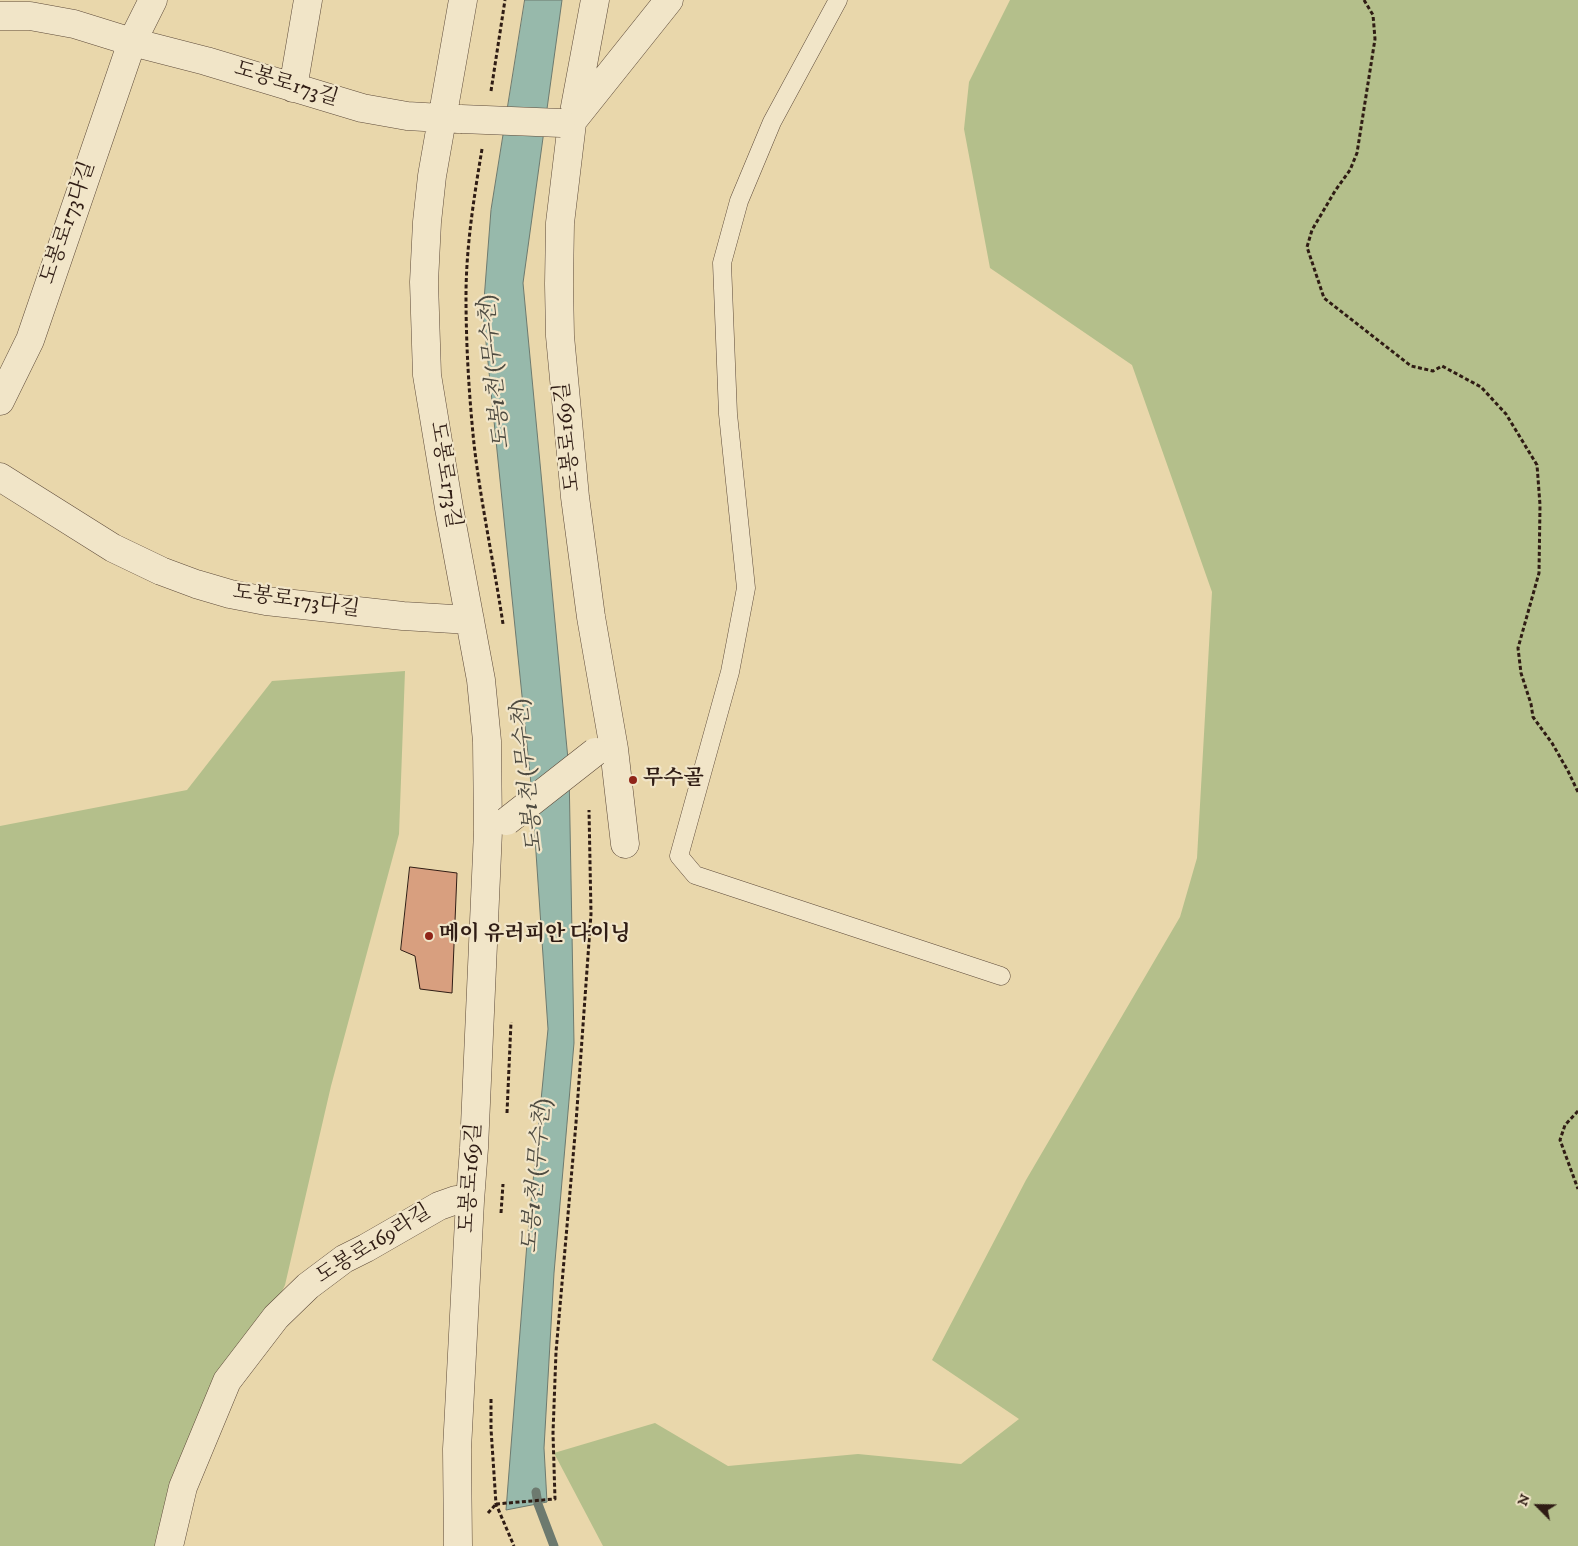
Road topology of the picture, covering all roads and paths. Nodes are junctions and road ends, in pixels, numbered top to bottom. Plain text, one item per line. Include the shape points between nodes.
1 (153, 0) edge
2 (308, 0) edge
3 (464, 0) edge
4 (595, 0) edge
5 (669, 0) edge
6 (838, 0) edge
7 (1364, 0) edge
8 (0, 16) edge
9 (132, 42) junction
10 (293, 88) junction
11 (451, 119) junction
12 (566, 123) junction
13 (0, 401) edge
14 (0, 477) edge
15 (470, 620) junction
16 (604, 751) junction
17 (1578, 792) edge
18 (497, 826) junction
19 (625, 844) dead end
20 (1001, 976) dead end
21 (1578, 1111) edge
22 (1578, 1188) edge
23 (470, 1200) junction
24 (555, 1499) dead end
25 (169, 1546) edge
26 (458, 1546) edge
27 (514, 1546) edge

1 - 9 street, 도봉로173다길
2 - 10 street
3 - 11 street, 도봉로173길
4 - 12 street, 도봉로169길
5 - 12 street
6 - 20 lane via 772,122 739,201 722,263 728,414 746,588 730,672 679,856 695,875
7 - 17 path via 1373,15 1375,39 1357,153 1350,170 1312,230 1307,247 1324,298 1411,366 1433,371 1442,366 1481,387 1506,414 1538,465 1539,573 1518,648 1521,673 1533,717 1552,743
8 - 9 street via 30,16 74,24
9 - 10 street, 도봉로173길 via 206,60
9 - 13 street, 도봉로173다길 via 30,340
10 - 11 street, 도봉로173길 via 362,108 406,116
11 - 12 street, bridge
11 - 15 street, 도봉로173길 via 432,176 427,222 424,282 427,376
12 - 16 street, 도봉로169길 via 560,223 560,336
14 - 15 street, 도봉로173다길 via 113,548 196,584 266,601
15 - 18 street, 도봉로173길 via 481,680
16 - 18 street, bridge
16 - 19 street, 도봉로169길
18 - 23 street, 도봉로169길
21 - 22 path via 1565,1125 1560,1140
23 - 25 street, 도봉로169라길 via 456,1200 439,1206 344,1259 308,1286 276,1317 227,1381 183,1487
23 - 26 street, 도봉로169길 via 457,1449
24 - 27 path via 496,1504

